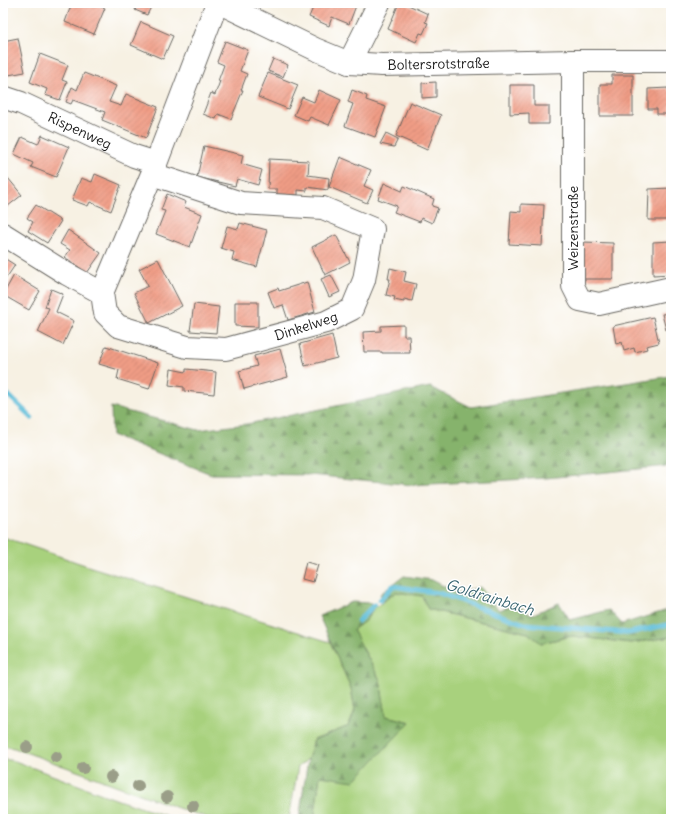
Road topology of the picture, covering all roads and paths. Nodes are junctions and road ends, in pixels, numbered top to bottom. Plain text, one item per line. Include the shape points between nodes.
1 (219, 3) edge
2 (379, 3) edge
3 (573, 61) junction
4 (671, 61) edge
5 (349, 63) junction
6 (3, 97) edge
7 (154, 169) junction
8 (3, 234) edge
9 (671, 288) edge
10 (102, 293) junction

1 - 5 street, Boltersrotstraße
1 - 7 street
2 - 5 street
3 - 4 street, Boltersrotstraße
3 - 5 street, Boltersrotstraße via 382,65
3 - 9 street, Weizenstraße via 573,286 580,300 599,304
6 - 7 street, Rispenweg via 134,156
7 - 10 street
7 - 10 street, Dinkelweg via 241,203 323,208 372,229 364,280 352,309 326,322 226,349 187,347 118,326 105,313
8 - 10 street

